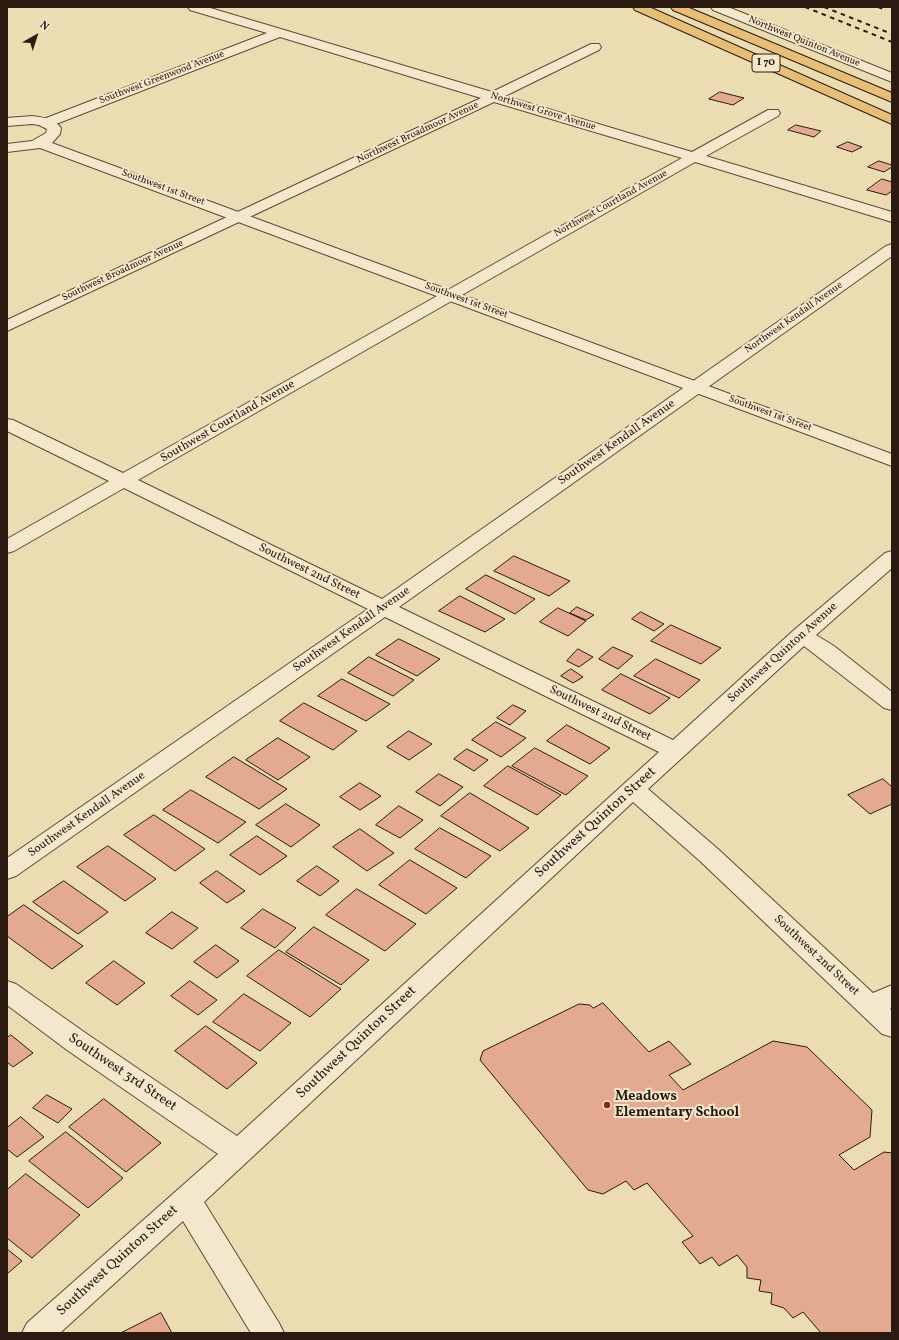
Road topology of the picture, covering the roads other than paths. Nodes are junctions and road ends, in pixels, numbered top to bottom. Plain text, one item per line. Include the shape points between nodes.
1 (194, 7) edge
2 (640, 7) edge
3 (676, 7) edge
4 (716, 7) edge
5 (278, 33) junction
6 (595, 47) dead end
7 (892, 78) edge
8 (493, 97) junction
9 (892, 98) edge
10 (773, 113) dead end
11 (892, 120) edge
12 (7, 122) edge
13 (46, 122) junction
14 (40, 143) junction
15 (7, 148) edge
16 (694, 158) junction
17 (240, 217) junction
18 (892, 217) edge
19 (892, 249) edge
20 (449, 295) junction
21 (7, 326) edge
22 (697, 387) junction
23 (7, 424) edge
24 (892, 460) edge
25 (124, 481) junction
26 (7, 547) edge
27 (892, 557) edge
28 (382, 609) junction
29 (802, 635) junction
30 (892, 703) edge
31 (676, 751) junction
32 (633, 789) junction
33 (7, 870) edge
34 (7, 991) edge
35 (881, 1001) edge
36 (892, 1027) edge
37 (239, 1153) junction
38 (186, 1199) junction
39 (38, 1333) edge
40 (268, 1333) edge

1 - 5 street, Northwest Grove Avenue
2 - 11 highway, I 70
3 - 9 highway, I 70
4 - 7 street, Northwest Quinton Avenue
5 - 8 street, Northwest Grove Avenue
5 - 13 street, Southwest Greenwood Avenue
6 - 8 street, Northwest Broadmoor Avenue
8 - 16 street, Northwest Grove Avenue
8 - 17 street, Northwest Broadmoor Avenue
10 - 16 street, Northwest Courtland Avenue
12 - 13 street, Southwest Greenwood Avenue
13 - 14 street via 54,128 54,132 51,137
14 - 15 street
14 - 17 street, Southwest 1st Street
16 - 18 street, Northwest Grove Avenue
16 - 20 street, Northwest Courtland Avenue
17 - 20 street, Southwest 1st Street
17 - 21 street, Southwest Broadmoor Avenue
19 - 22 street, Northwest Kendall Avenue
20 - 22 street, Southwest 1st Street
20 - 25 street, Southwest Courtland Avenue
22 - 24 street, Southwest 1st Street
22 - 28 street, Southwest Kendall Avenue
23 - 25 street, Southwest 2nd Street
25 - 26 street, Southwest Courtland Avenue
25 - 28 street, Southwest 2nd Street
27 - 29 street, Southwest Quinton Avenue
28 - 31 street, Southwest 2nd Street
28 - 33 street, Southwest Kendall Avenue
29 - 30 street
29 - 31 street, Southwest Quinton Avenue
31 - 32 street, Southwest Quinton Street
32 - 35 street, Southwest 2nd Street
32 - 37 street, Southwest Quinton Street
34 - 37 street, Southwest 3rd Street
35 - 36 street, Southwest 2nd Street
37 - 38 street, Southwest Quinton Street
38 - 39 street, Southwest Quinton Street
38 - 40 street

